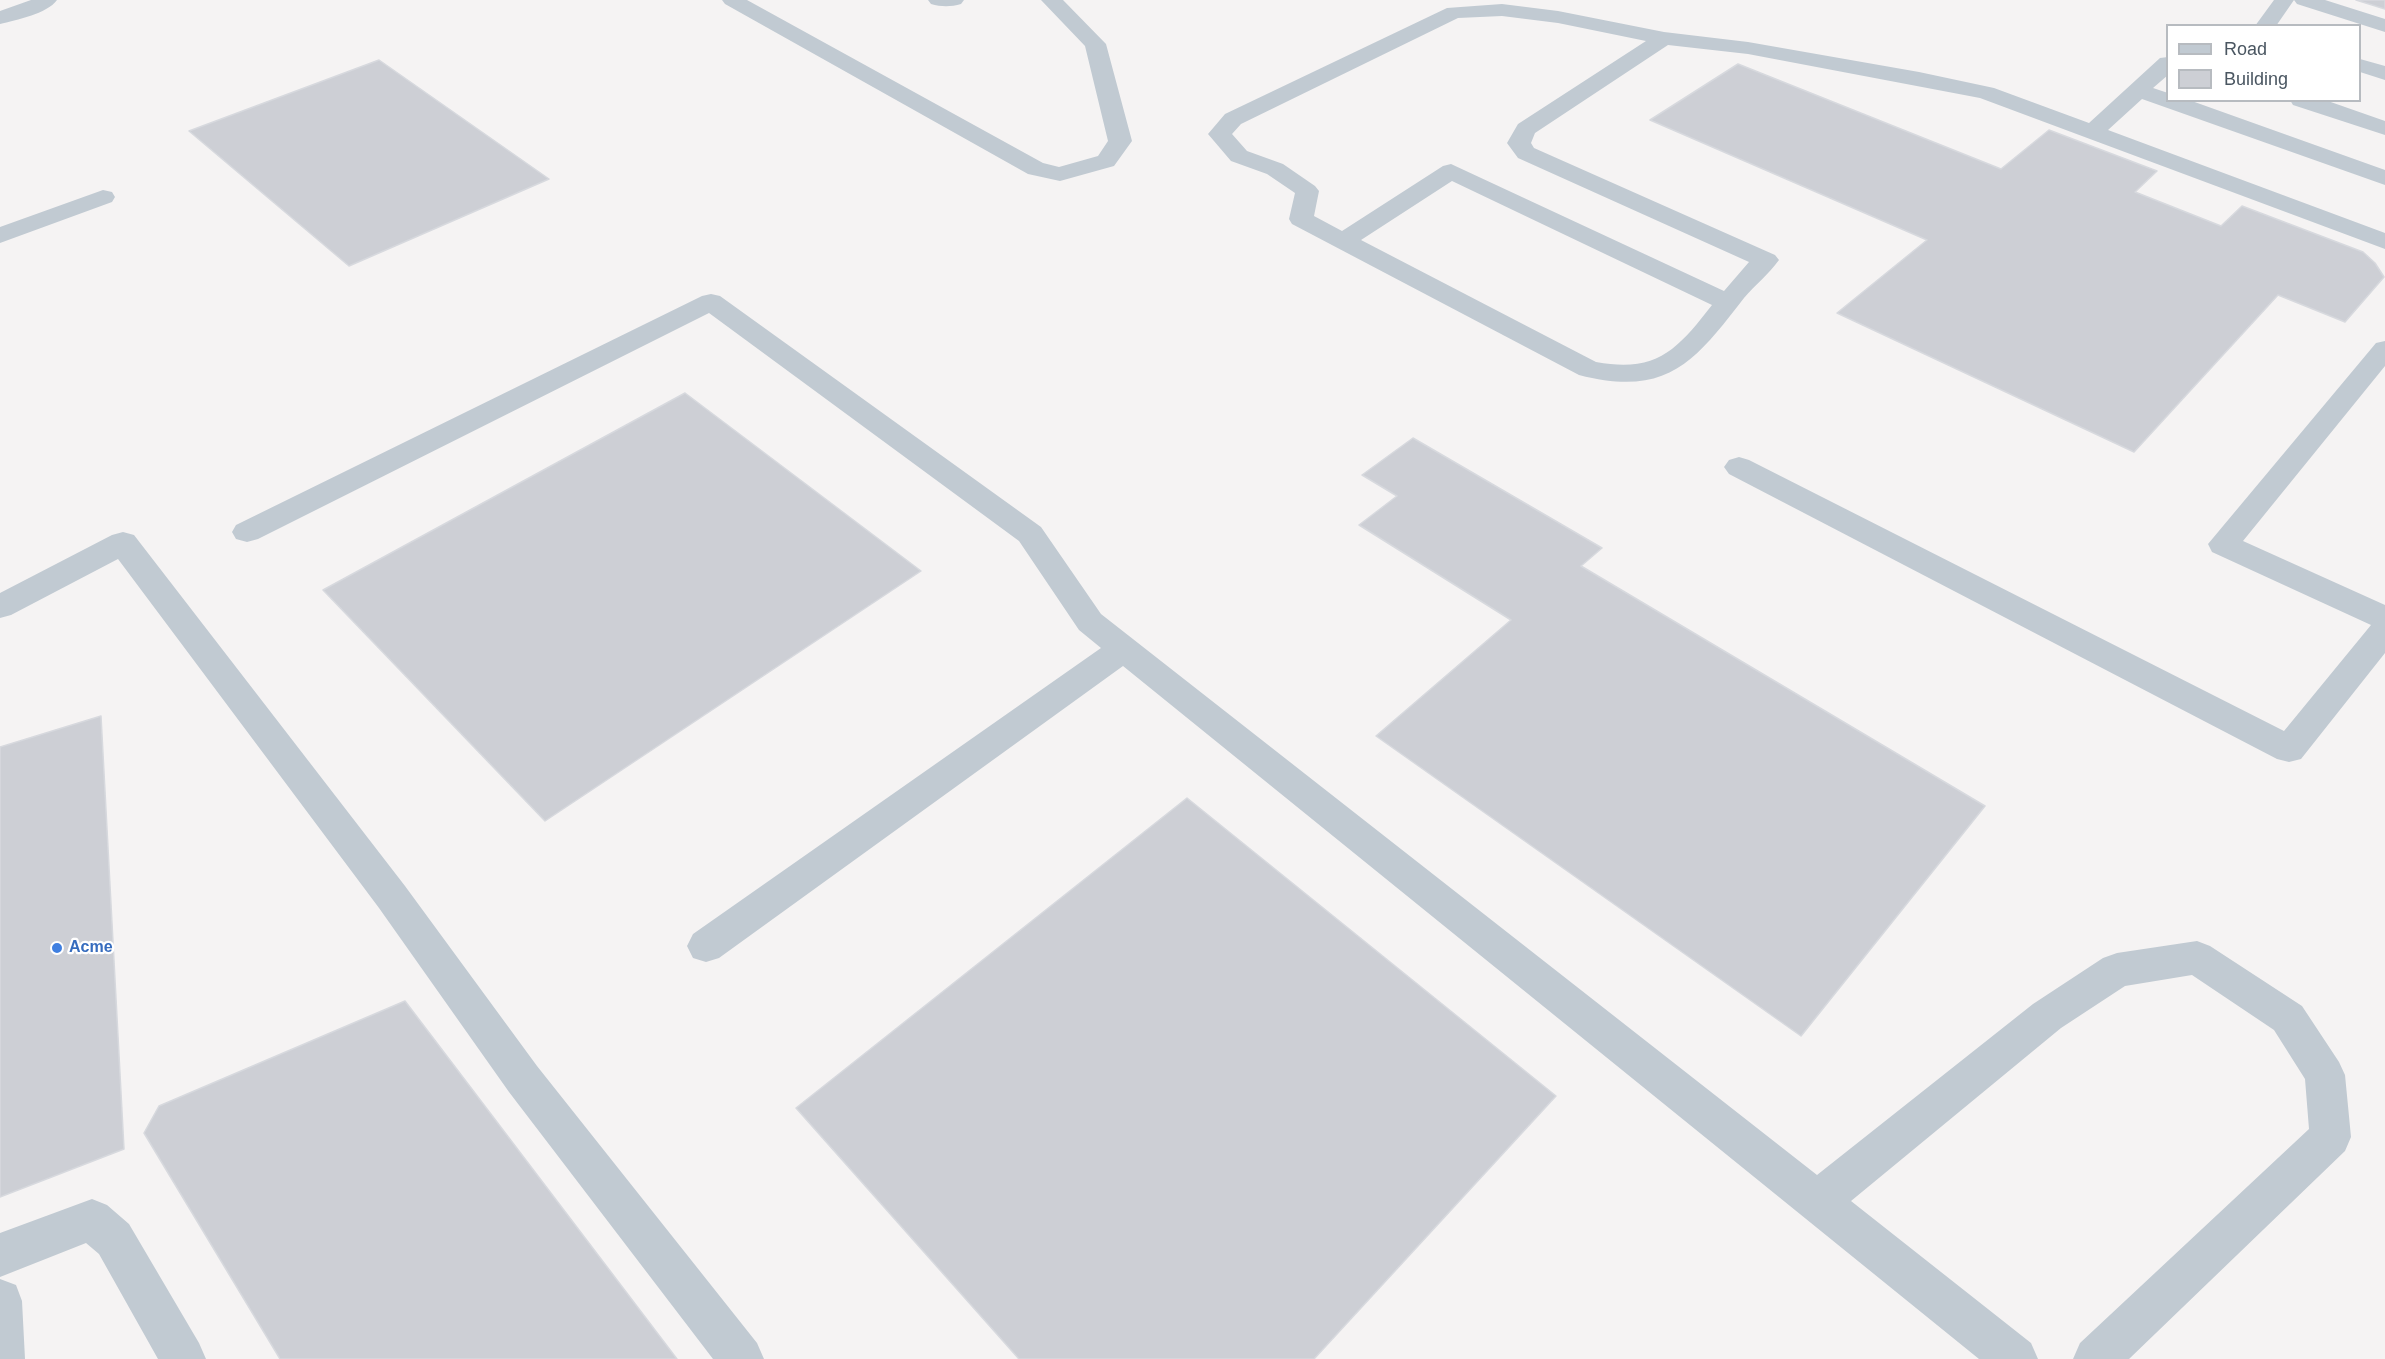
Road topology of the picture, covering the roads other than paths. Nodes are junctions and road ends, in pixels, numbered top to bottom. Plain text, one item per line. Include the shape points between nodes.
1 (47, 0) edge
2 (732, 0) edge
3 (938, 0) edge
4 (954, 0) edge
5 (1051, 0) edge
6 (2284, 0) edge
7 (2304, 0) edge
8 (0, 18) edge
9 (2266, 24) edge
10 (2385, 26) edge
11 (1664, 38) junction
12 (2166, 65) edge
13 (2361, 65) edge
14 (2385, 73) edge
15 (2138, 90) junction
16 (2166, 100) edge
17 (2172, 102) edge
18 (2307, 102) edge
19 (2385, 128) edge
20 (2092, 132) junction
21 (2385, 178) edge
22 (103, 197) dead end
23 (0, 236) edge
24 (1343, 241) junction
25 (2385, 242) edge
26 (1729, 303) junction
27 (2385, 349) edge
28 (1738, 466) dead end
29 (247, 532) dead end
30 (0, 607) edge
31 (2385, 618) edge
32 (2385, 630) edge
33 (1123, 649) junction
34 (706, 946) dead end
35 (1818, 1201) junction
36 (0, 1255) edge
37 (0, 1301) edge
38 (2, 1359) edge
39 (183, 1359) edge
40 (741, 1359) edge
41 (2015, 1359) edge
42 (2096, 1359) edge

1 - 8 lane
2 - 5 lane via 1036,169 1060,174 1106,161 1120,141 1095,44
3 - 4 lane
6 - 9 lane
7 - 10 lane
11 - 20 lane via 1748,48 1986,93
11 - 24 lane via 1502,10 1455,12 1233,119 1219,134 1239,156 1275,169 1307,191 1301,219
11 - 26 lane via 1527,129 1519,143 1526,153 1766,260 1748,275
12 - 15 lane
13 - 14 lane
15 - 16 lane
15 - 20 lane
17 - 21 lane
18 - 19 lane
20 - 25 lane
22 - 23 lane
24 - 26 lane via 1451,171
24 - 26 lane via 1589,369 1634,374 1672,363
27 - 31 lane via 2223,544
28 - 32 lane via 2289,749
29 - 33 lane via 711,302 1030,534 1090,622
30 - 40 lane via 123,543 524,1078
33 - 34 lane
33 - 35 lane
35 - 41 lane
35 - 42 lane via 2047,1016 2117,970 2197,958 2288,1018 2325,1075 2330,1137
36 - 39 lane via 92,1220 114,1239
37 - 38 lane

